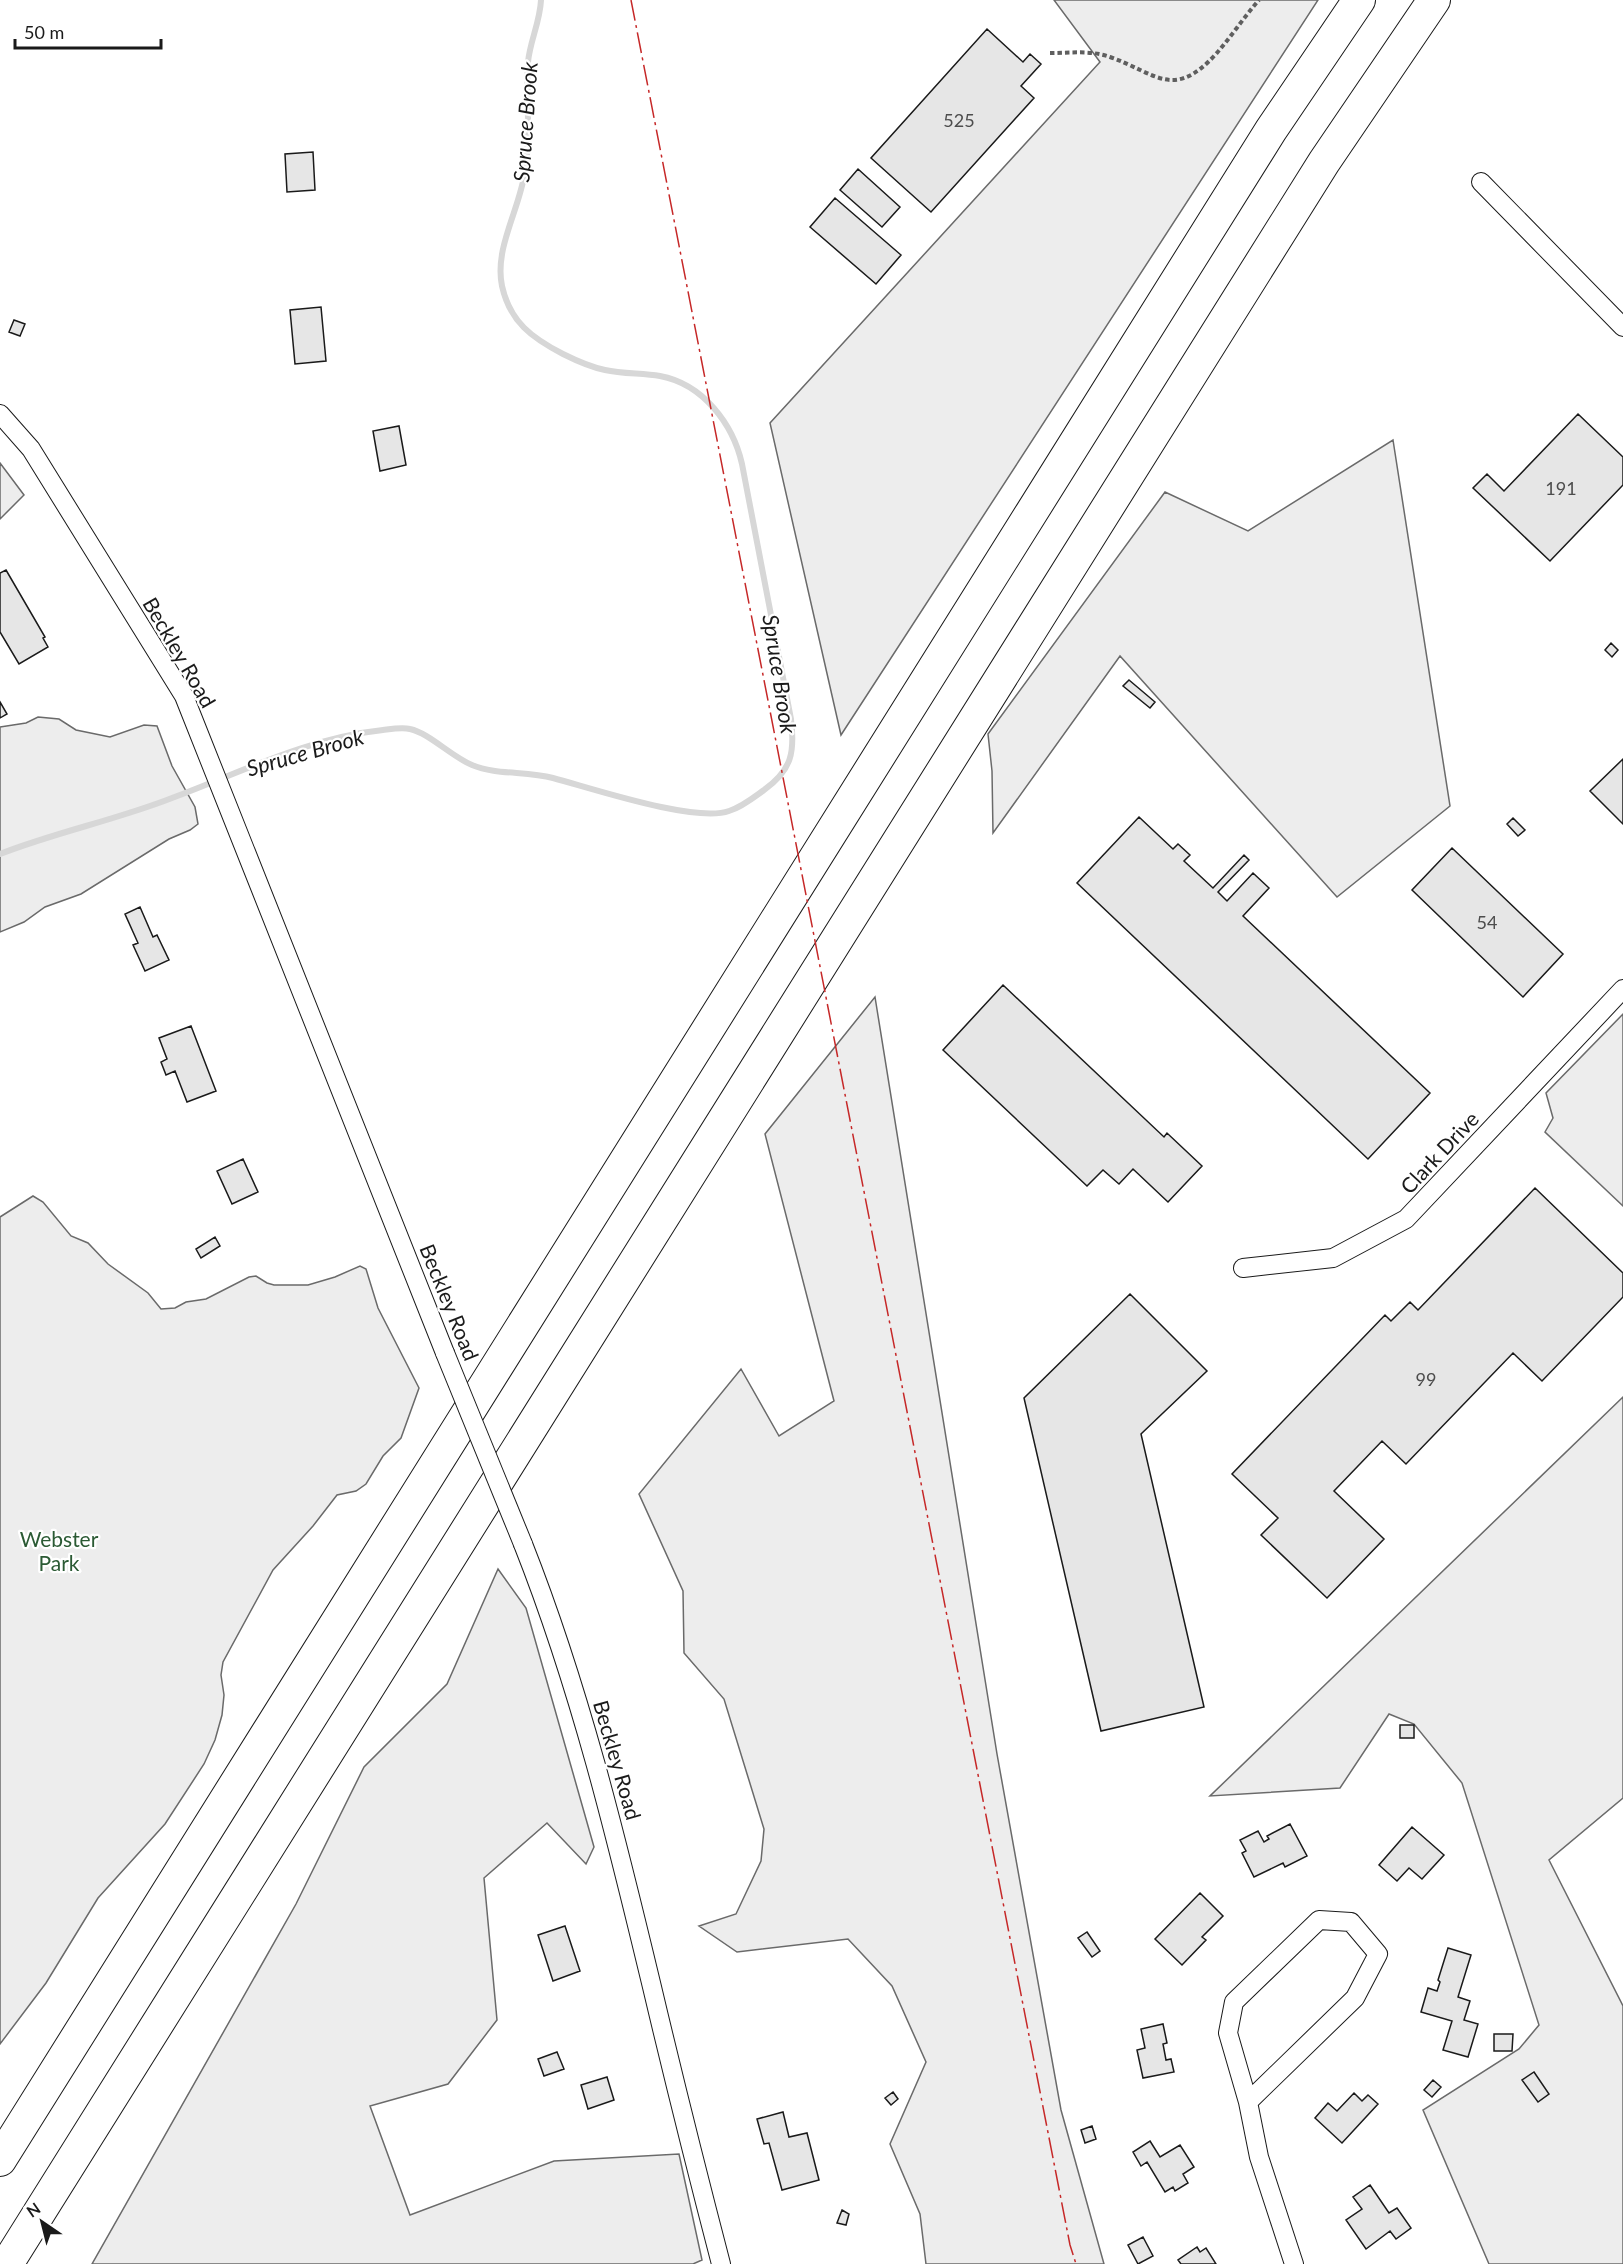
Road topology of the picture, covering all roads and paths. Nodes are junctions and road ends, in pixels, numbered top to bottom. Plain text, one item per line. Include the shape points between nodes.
1 (1259, 0) edge
2 (1359, 0) edge
3 (1434, 0) edge
4 (1050, 53) dead end
5 (1481, 182) dead end
6 (1623, 327) edge
7 (0, 414) edge
8 (1623, 989) edge
9 (1243, 1268) dead end
10 (1248, 2102) junction
11 (0, 2160) edge
12 (56, 2185) junction
13 (6, 2264) edge
14 (29, 2264) edge
15 (720, 2264) edge
16 (1294, 2264) edge

1 - 4 path via 1216,53 1199,68 1172,81 1108,56
2 - 11 highway via 1271,130
3 - 12 highway via 1317,172
5 - 6 street
7 - 15 street, Beckley Road, bridge via 31,449 184,696 523,1544 564,1656 602,1780
8 - 9 street, Clark Drive via 1406,1219 1333,1258
10 - 10 street via 1355,1998 1378,1954 1351,1922 1318,1920 1234,2002 1228,2033
10 - 16 street via 1259,2157
12 - 13 highway
12 - 14 highway via 48,2228

